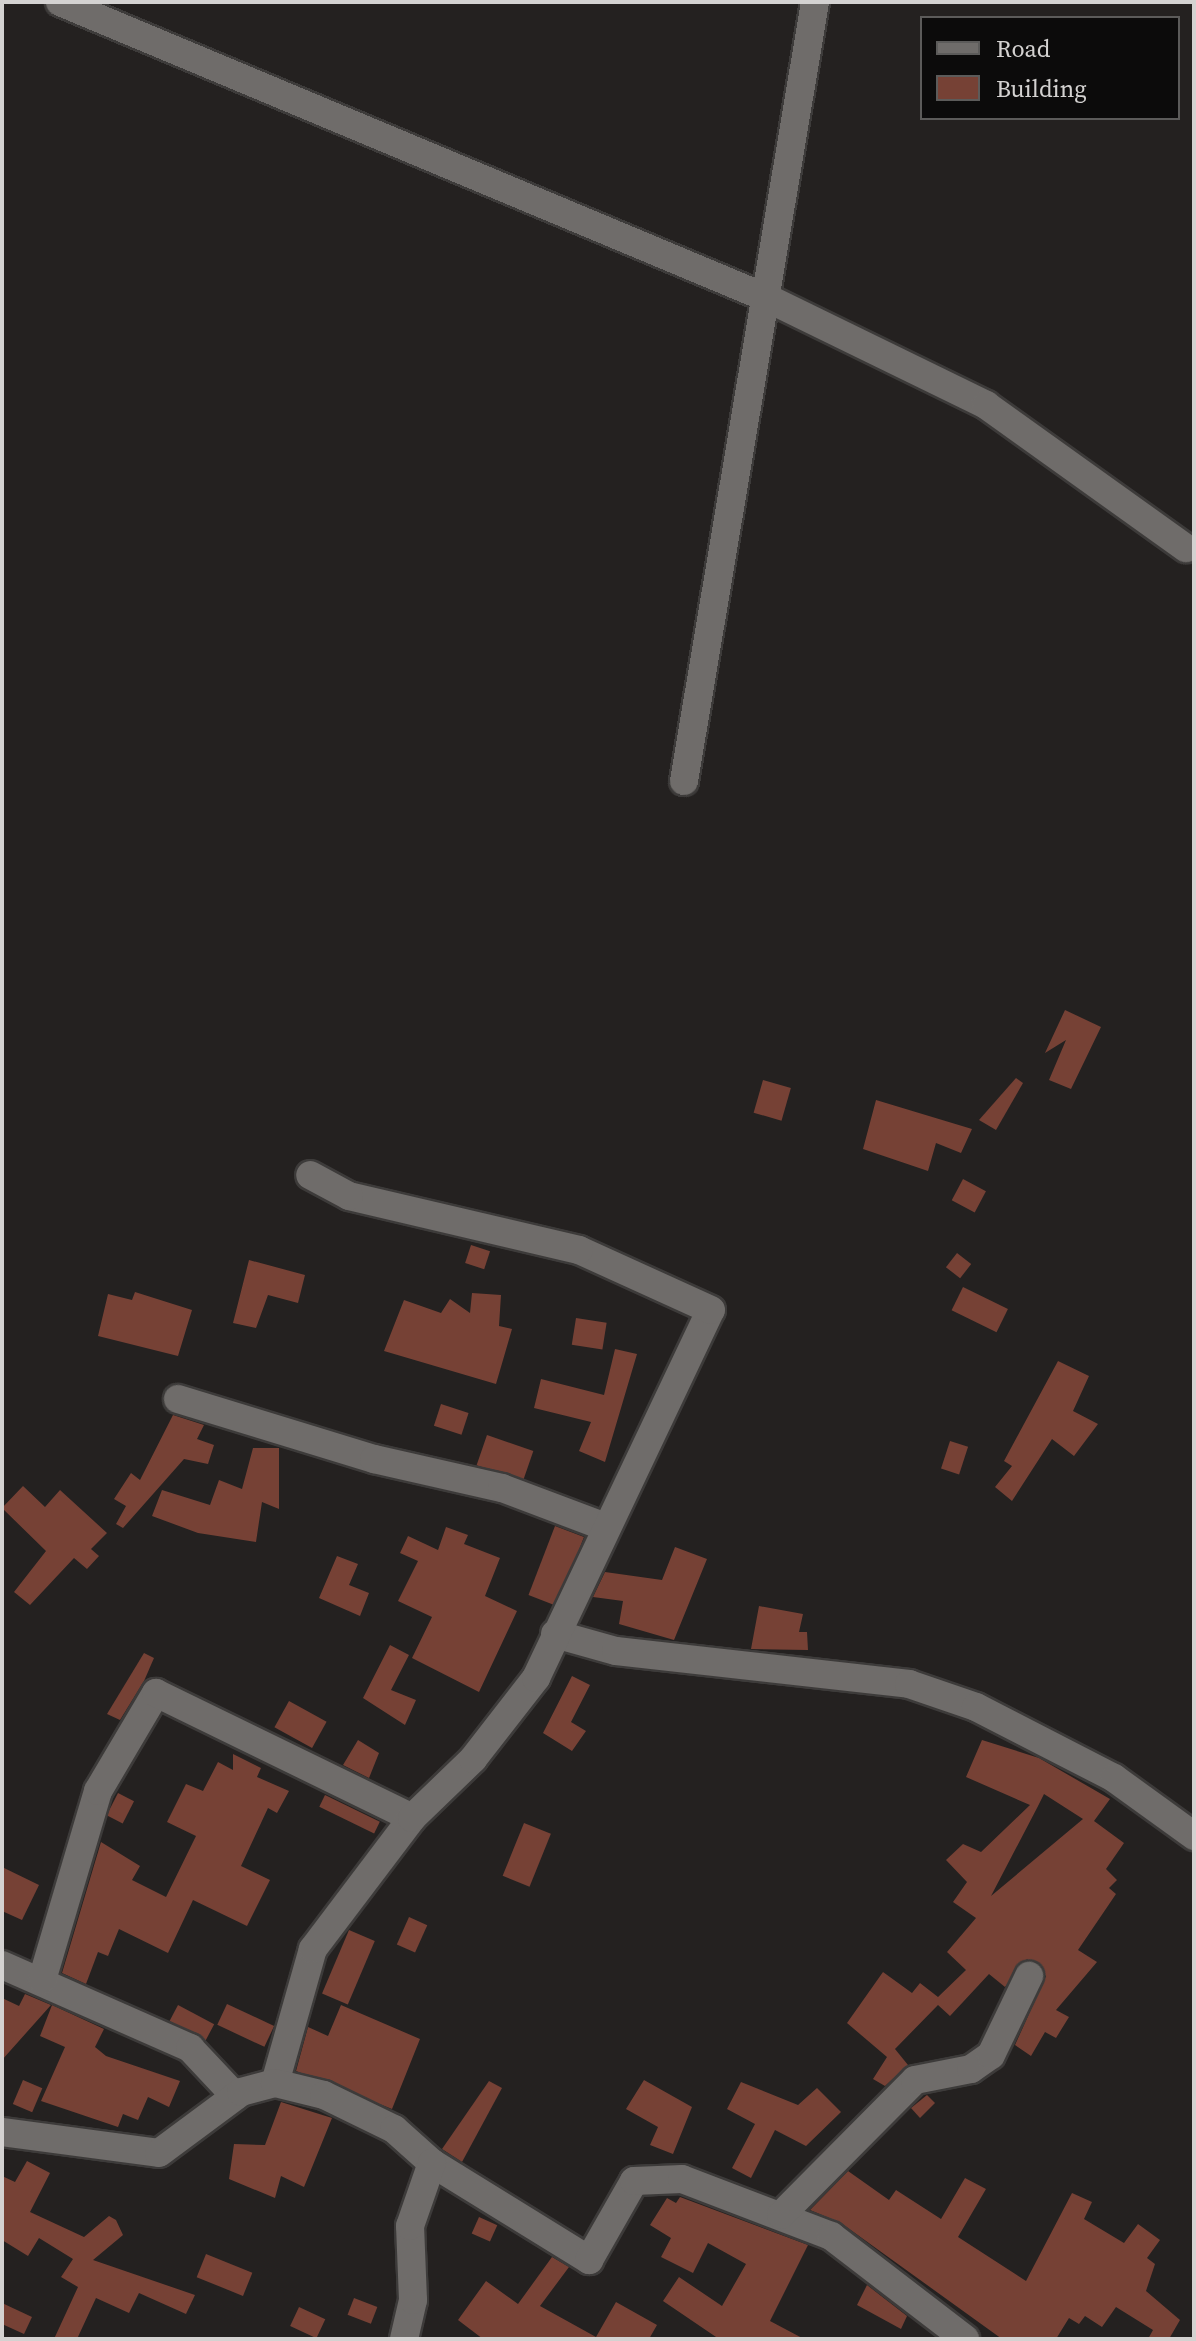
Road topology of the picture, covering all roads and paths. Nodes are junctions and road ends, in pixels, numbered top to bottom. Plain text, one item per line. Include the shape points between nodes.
1 (60, 2) edge
2 (815, 2) edge
3 (767, 298) junction
4 (1186, 548) dead end
5 (684, 781) dead end
6 (310, 1175) dead end
7 (178, 1399) dead end
8 (606, 1527) junction
9 (555, 1634) junction
10 (412, 1818) junction
11 (1192, 1830) edge
12 (2, 1965) edge
13 (1029, 1976) dead end
14 (42, 1980) junction
15 (275, 2083) junction
16 (235, 2096) junction
17 (2, 2132) edge
18 (432, 2163) junction
19 (781, 2215) junction
20 (404, 2339) edge
21 (965, 2339) edge

1 - 3 street
2 - 3 street
3 - 4 street via 986,405
3 - 5 street
6 - 8 street via 349,1196 579,1250 711,1310
7 - 8 street via 374,1459 502,1488
8 - 9 street
9 - 10 street via 536,1678 473,1759
9 - 11 street via 616,1651 909,1684 976,1707 1114,1778
10 - 14 street via 156,1693 98,1791
10 - 15 street via 313,1949
12 - 14 street
13 - 19 street via 991,2055 971,2069 915,2080
14 - 16 street via 190,2048
15 - 16 street
15 - 18 street via 324,2095 394,2129
16 - 17 street via 159,2153
18 - 19 street via 589,2260 634,2181 682,2179
18 - 20 street via 410,2226 413,2300
19 - 21 street via 831,2236

